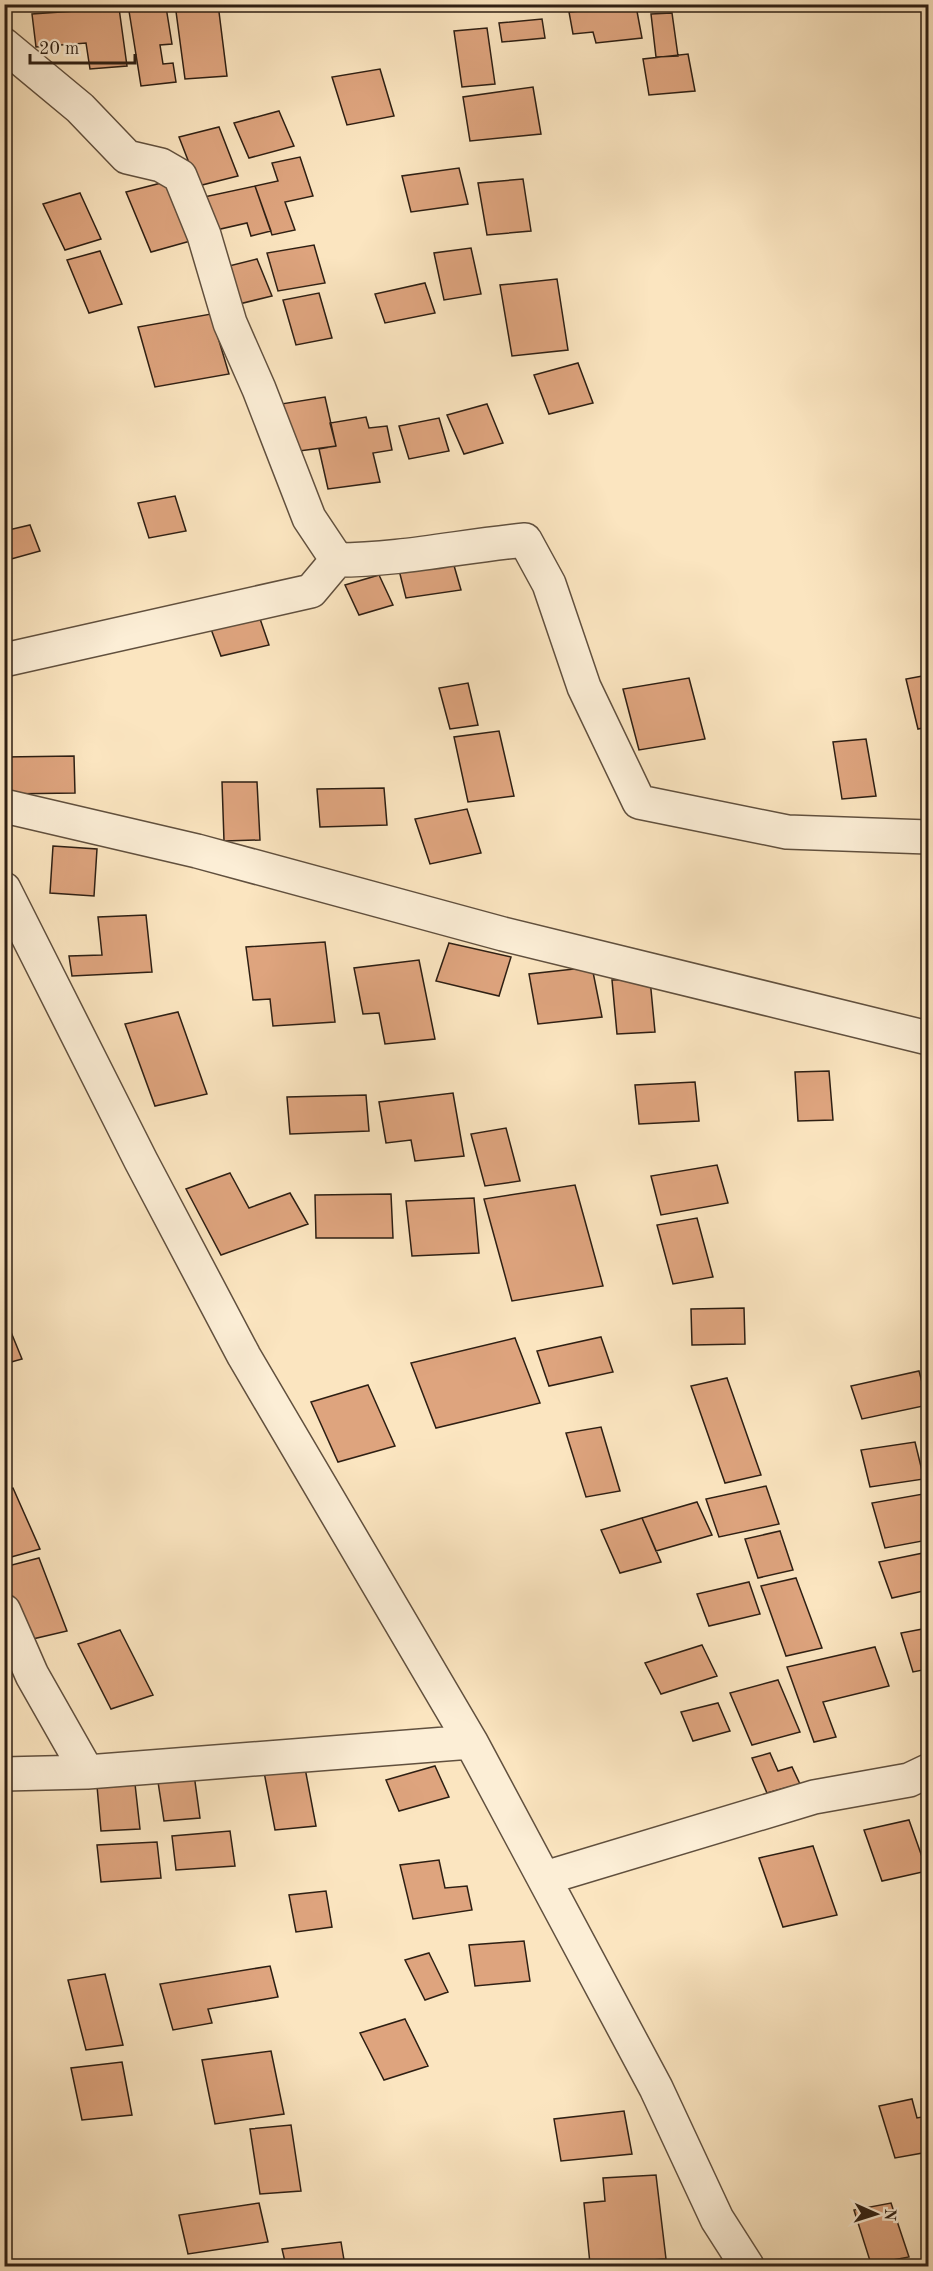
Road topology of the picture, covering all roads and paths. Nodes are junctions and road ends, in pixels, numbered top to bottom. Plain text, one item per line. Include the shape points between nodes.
1 (4, 45) edge
2 (337, 560) junction
3 (4, 660) edge
4 (4, 806) edge
5 (928, 837) edge
6 (4, 889) edge
7 (928, 1038) edge
8 (4, 1611) edge
9 (471, 1742) junction
10 (928, 1771) edge
11 (87, 1772) junction
12 (4, 1774) edge
13 (545, 1878) junction
14 (747, 2266) edge

1 - 2 street via 80,108 127,157 161,165 180,177 204,235 230,323 309,518
2 - 3 street via 311,591
2 - 5 street via 380,560 525,540 549,584 584,687 639,802 787,832
4 - 7 street via 197,851 503,934
6 - 9 street via 244,1356
8 - 11 street via 32,1675
9 - 11 street
9 - 13 street
10 - 13 street via 909,1780 814,1797
11 - 12 street
13 - 14 street via 656,2088 717,2219

